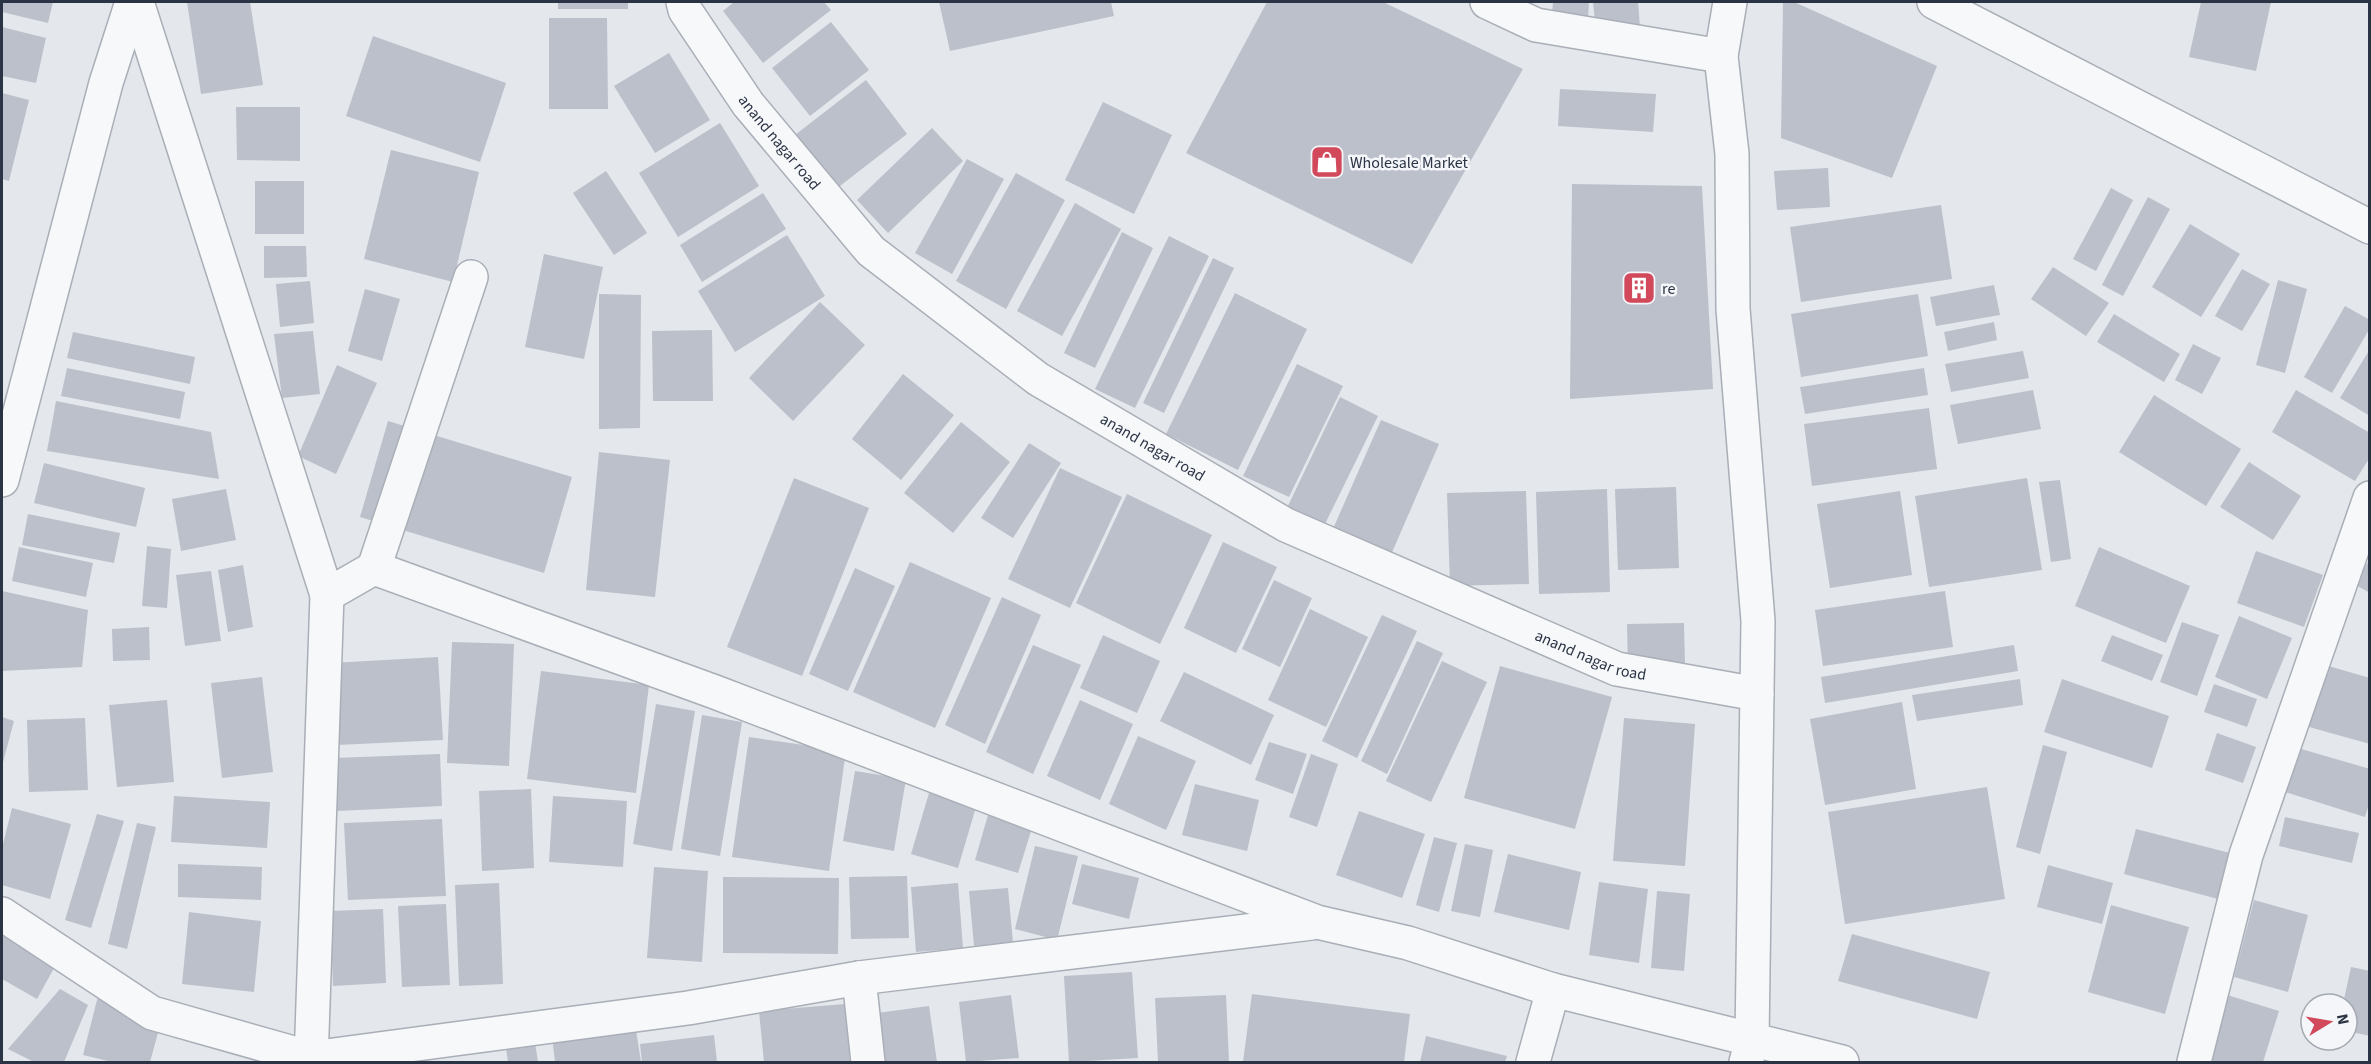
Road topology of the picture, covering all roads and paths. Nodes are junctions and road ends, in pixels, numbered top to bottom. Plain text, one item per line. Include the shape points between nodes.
1 (132, 2) edge
2 (137, 2) edge
3 (683, 2) edge
4 (1487, 2) edge
5 (1730, 2) edge
6 (1934, 2) edge
7 (1721, 56) junction
8 (2370, 227) edge
9 (471, 277) dead end
10 (2, 480) edge
11 (2370, 498) edge
12 (374, 568) junction
13 (327, 595) junction
14 (1757, 694) junction
15 (2, 914) edge
16 (1317, 922) junction
17 (859, 978) junction
18 (1553, 990) junction
19 (1749, 1051) edge
20 (311, 1060) edge
21 (868, 1062) edge
22 (1533, 1062) edge
23 (1842, 1062) edge
24 (2194, 1062) edge

1 - 10 street via 106,83
2 - 13 street
3 - 14 street, anand nagar road via 748,104 871,251 1038,379 1286,525 1617,669
4 - 7 street via 1536,25
5 - 7 street
6 - 8 street
7 - 14 street via 1732,154 1733,309 1758,621
9 - 12 street
11 - 24 street via 2246,855
12 - 13 street
12 - 16 street via 737,700
13 - 20 street
14 - 19 street
15 - 20 street via 152,1013
16 - 17 street
16 - 18 street via 1408,943
17 - 20 street via 688,1008
17 - 21 street
18 - 19 street
18 - 22 street
19 - 23 street

